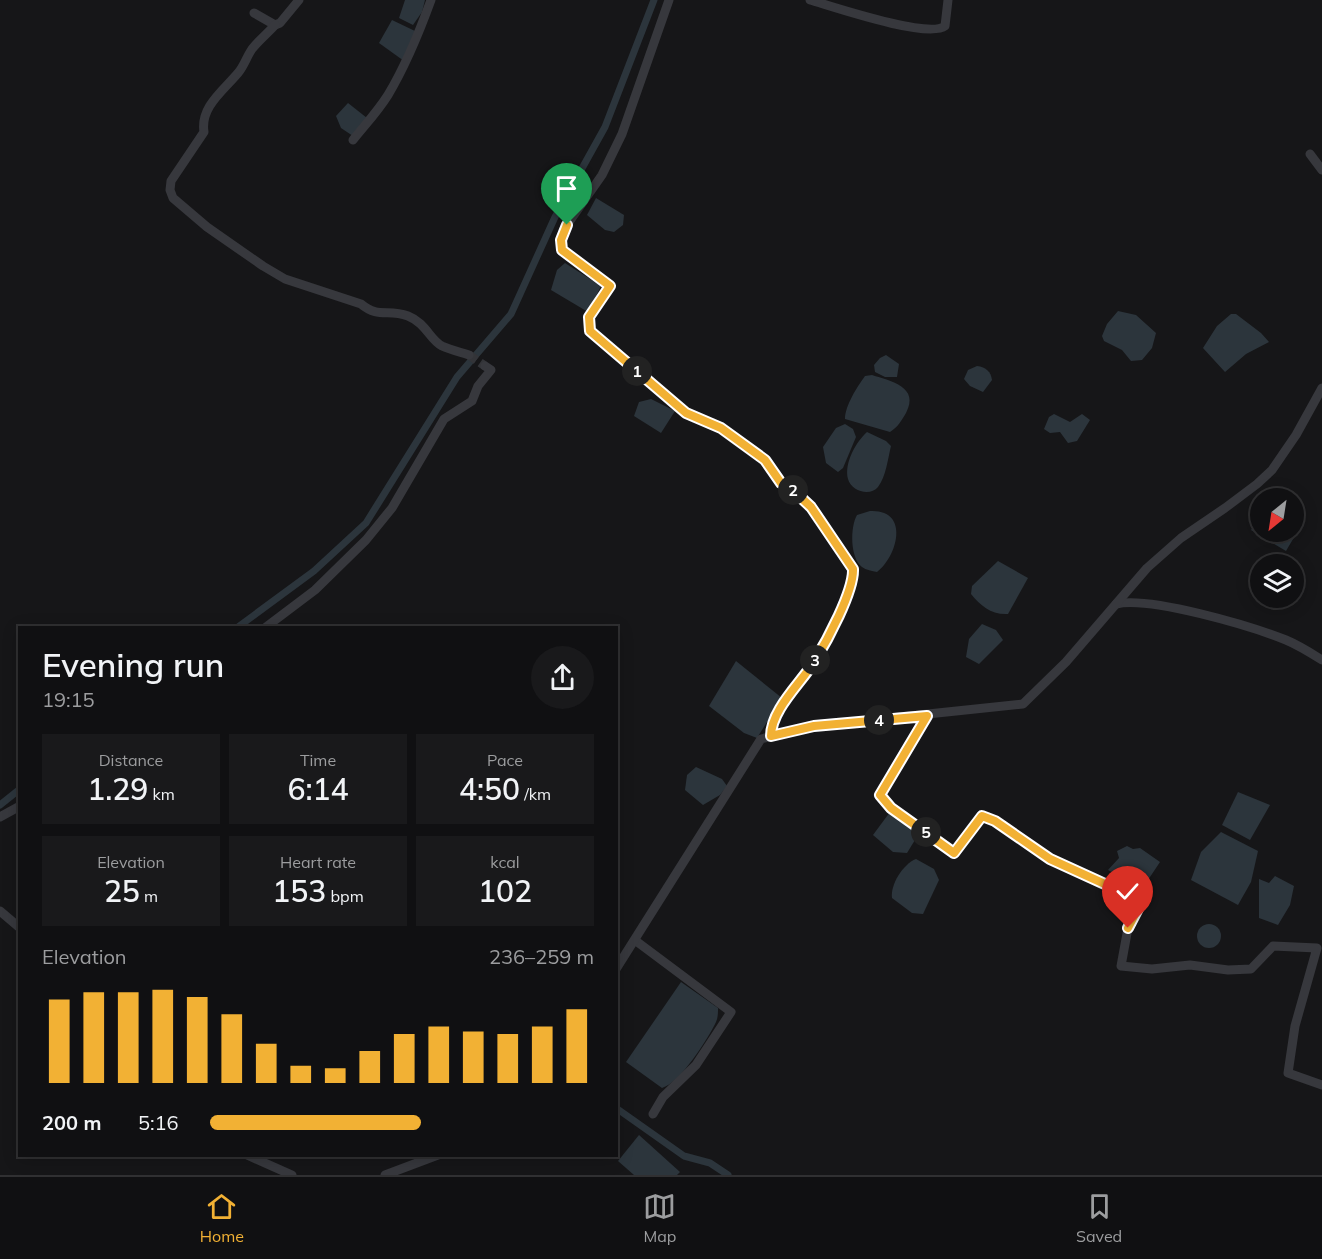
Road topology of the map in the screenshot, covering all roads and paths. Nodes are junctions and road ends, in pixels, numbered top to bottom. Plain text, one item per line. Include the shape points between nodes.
1 (299, 0) edge
2 (431, 0) edge
3 (669, 0) edge
4 (810, 0) edge
5 (948, 0) edge
6 (254, 13) dead end
7 (275, 25) junction
8 (353, 140) dead end
9 (1310, 154) dead end
10 (1322, 170) edge
11 (469, 355) tunnel mouth
12 (485, 366) dead end
13 (1322, 388) edge
14 (1116, 604) junction
15 (267, 626) edge
16 (1322, 660) edge
17 (927, 716) junction
18 (771, 736) junction
19 (18, 807) edge
20 (0, 817) edge
21 (0, 911) edge
22 (18, 926) edge
23 (636, 941) junction
24 (618, 966) edge
25 (1322, 1085) edge
26 (653, 1114) dead end
27 (252, 1157) edge
28 (433, 1157) edge
29 (292, 1175) edge
30 (385, 1175) edge

1 - 7 street
2 - 8 street via 387,98
3 - 18 street via 622,134 602,175 567,225 562,250 610,286 589,317 590,331 686,413 721,428 765,460 781,483 811,507 853,569 854,582 831,629 814,662 776,713
4 - 5 street via 931,30 945,26
6 - 7 street
7 - 11 street via 252,49 205,114 204,132 171,181 173,198 220,237 285,279 361,304 370,312 406,315 422,323 441,345
9 - 10 street
12 - 15 street via 491,370 472,401 444,419 392,508 366,540 315,590
13 - 14 street via 1272,470 1181,538 1147,568
14 - 16 street via 1129,601 1205,615 1285,640
14 - 17 street via 1023,704
17 - 18 street via 814,726
17 - 25 street via 880,795 891,808 954,853 982,816 1050,859 1142,901 1128,928 1121,966 1152,969 1190,964 1251,969 1273,946 1317,948 1294,1026 1288,1073
18 - 23 street via 761,739
19 - 20 street
21 - 22 street
23 - 24 street
23 - 26 street via 731,1012 696,1065 663,1096
27 - 29 street
28 - 30 street

